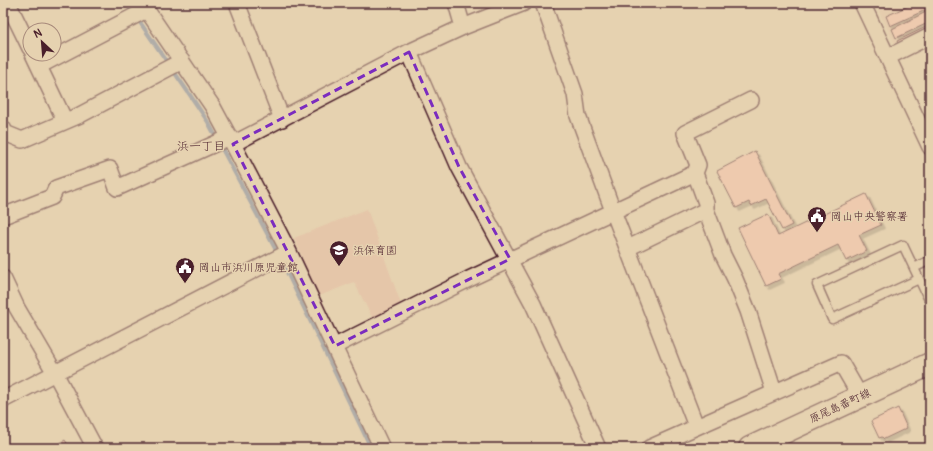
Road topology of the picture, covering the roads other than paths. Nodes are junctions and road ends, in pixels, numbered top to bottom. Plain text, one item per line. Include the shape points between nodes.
1 (8, 3) edge
2 (237, 3) edge
3 (456, 3) edge
4 (524, 3) edge
5 (543, 3) edge
6 (862, 3) edge
7 (140, 11) edge
8 (463, 27) junction
9 (22, 32) edge
10 (930, 36) edge
11 (62, 48) edge
12 (408, 52) junction
13 (888, 57) junction
14 (37, 62) edge
15 (175, 65) junction
16 (751, 100) dead end
17 (282, 119) junction
18 (65, 121) junction
19 (3, 128) edge
20 (225, 141) junction
21 (930, 147) edge
22 (695, 173) junction
23 (706, 210) junction
24 (613, 211) junction
25 (3, 216) edge
26 (628, 248) junction
27 (283, 255) junction
28 (510, 259) junction
29 (930, 260) edge
30 (914, 268) junction
31 (3, 278) edge
32 (919, 278) junction
33 (930, 302) edge
34 (335, 346) junction
35 (930, 364) edge
36 (56, 373) junction
37 (774, 392) junction
38 (860, 396) junction
39 (3, 400) edge
40 (696, 426) junction
41 (95, 448) edge
42 (382, 448) edge
43 (598, 448) edge
44 (649, 448) edge
45 (750, 448) edge

1 - 9 street
2 - 17 street
3 - 8 street
4 - 8 street
5 - 24 street via 575,94 578,116
6 - 13 street
7 - 11 street
7 - 15 street
8 - 12 street
10 - 13 street
12 - 17 street
12 - 28 street via 459,167
13 - 21 street
14 - 18 street
15 - 18 street
15 - 20 street via 213,107
16 - 22 street via 685,133 698,165
17 - 20 street
18 - 19 street via 22,140 6,133
20 - 25 street via 117,188 110,169 56,188 52,198
20 - 27 street
22 - 23 street
22 - 24 street
23 - 26 street
23 - 37 street via 748,311
24 - 26 street
24 - 28 street
26 - 40 street
27 - 34 street
27 - 36 street
28 - 34 street
28 - 43 street
29 - 30 lane
30 - 32 lane
30 - 32 lane via 903,245 816,285 832,319
31 - 36 street via 17,308
32 - 33 lane
34 - 42 street
35 - 38 main road, 原尾島番町線
36 - 39 street
36 - 41 street
37 - 38 street via 841,363
37 - 40 street
38 - 45 main road, 原尾島番町線
40 - 44 street

